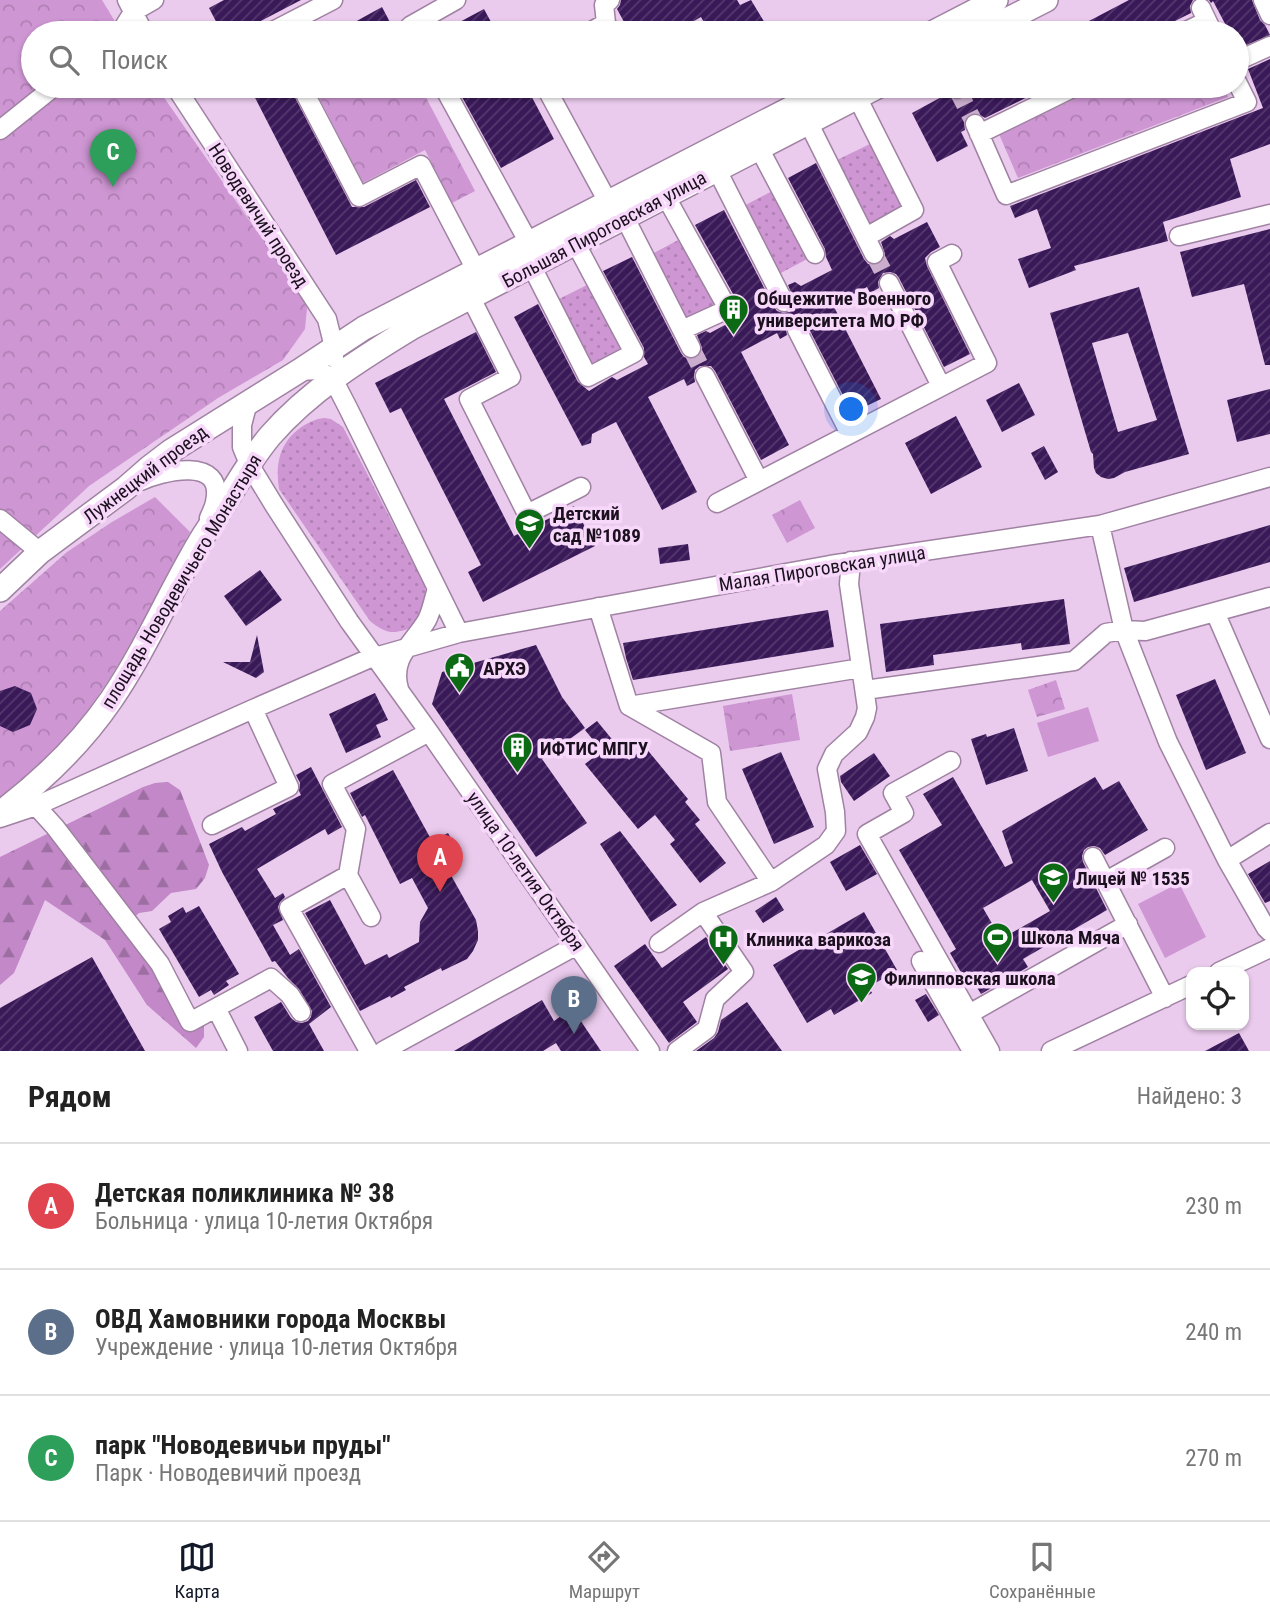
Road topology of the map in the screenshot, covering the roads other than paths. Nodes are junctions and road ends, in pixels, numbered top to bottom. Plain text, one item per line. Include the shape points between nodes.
1 (154, 0) edge
2 (333, 0) edge
3 (456, 0) edge
4 (610, 0) edge
5 (996, 0) edge
6 (1046, 0) edge
7 (1263, 0) edge
8 (130, 6) edge
9 (1270, 15) edge
10 (292, 21) edge
11 (419, 21) edge
12 (607, 21) edge
13 (955, 21) edge
14 (1005, 21) edge
15 (1270, 46) edge
16 (1249, 56) edge
17 (40, 98) edge
18 (183, 98) edge
19 (307, 98) edge
20 (450, 98) edge
21 (552, 98) edge
22 (811, 98) edge
23 (855, 98) edge
24 (858, 98) edge
25 (1049, 98) edge
26 (1245, 98) edge
27 (808, 122) junction
28 (0, 130) edge
29 (759, 148) junction
30 (717, 170) junction
31 (666, 197) junction
32 (608, 202) junction
33 (1270, 214) edge
34 (625, 218) junction
35 (1179, 236) dead end
36 (866, 237) junction
37 (529, 243) junction
38 (576, 244) junction
39 (815, 254) dead end
40 (874, 254) tunnel mouth
41 (952, 254) dead end
42 (532, 267) junction
43 (476, 270) junction
44 (889, 283) tunnel mouth
45 (471, 298) junction
46 (784, 302) dead end
47 (682, 330) junction
48 (797, 330) dead end
49 (334, 347) junction
50 (691, 348) tunnel mouth
51 (299, 371) junction
52 (705, 376) tunnel mouth
53 (332, 379) junction
54 (941, 386) junction
55 (248, 402) junction
56 (850, 434) junction
57 (249, 464) junction
58 (1270, 477) edge
59 (759, 481) junction
60 (581, 487) dead end
61 (127, 488) junction
62 (717, 503) dead end
63 (0, 519) edge
64 (1100, 525) junction
65 (202, 538) junction
66 (40, 552) junction
67 (851, 561) junction
68 (437, 588) junction
69 (0, 590) edge
70 (1270, 597) edge
71 (598, 607) junction
72 (1214, 612) junction
73 (1124, 630) junction
74 (459, 634) junction
75 (406, 648) junction
76 (374, 657) junction
77 (861, 668) junction
78 (864, 690) junction
79 (400, 692) junction
80 (629, 706) junction
81 (253, 709) junction
82 (429, 732) junction
83 (1270, 739) edge
84 (951, 761) dead end
85 (36, 806) junction
86 (0, 816) edge
87 (212, 825) dead end
88 (1270, 833) edge
89 (1165, 848) dead end
90 (1093, 857) dead end
91 (1227, 860) junction
92 (348, 875) junction
93 (1105, 881) junction
94 (771, 882) junction
95 (702, 912) junction
96 (371, 918) dead end
97 (1128, 924) junction
98 (1270, 932) edge
99 (659, 943) dead end
100 (577, 945) junction
101 (1270, 948) edge
102 (921, 961) dead end
103 (1230, 967) edge
104 (1186, 988) edge
105 (1165, 998) junction
106 (216, 1008) junction
107 (301, 1012) dead end
108 (969, 1014) junction
109 (238, 1051) edge
110 (369, 1051) edge
111 (383, 1051) edge
112 (650, 1051) edge
113 (677, 1051) edge
114 (972, 1051) edge
115 (990, 1051) edge
116 (1051, 1051) edge

1 - 8 street
2 - 10 street
3 - 11 street
4 - 12 street via 604,5
5 - 13 main road
6 - 14 main road
7 - 9 street
15 - 16 street
17 - 28 street
18 - 49 street, Новодевичий проезд via 327,319
19 - 43 street via 359,197 421,165
20 - 37 street
21 - 32 street
22 - 32 main road, Большая Пироговская улица
23 - 27 main road, Большая Пироговская улица
24 - 36 street via 914,210
25 - 26 street via 977,129 1006,195 1247,102
27 - 29 main road, Большая Пироговская улица
27 - 36 street
29 - 30 main road, Большая Пироговская улица
29 - 39 street
30 - 31 main road, Большая Пироговская улица
30 - 46 street
31 - 34 main road, Большая Пироговская улица
31 - 47 street via 728,309
32 - 37 main road, Большая Пироговская улица
33 - 35 street
34 - 38 main road, Большая Пироговская улица
34 - 47 street
36 - 40 street
37 - 43 main road, Большая Пироговская улица
38 - 42 main road, Большая Пироговская улица
38 - 42 street via 634,353 588,377
41 - 54 street via 936,262 987,363
42 - 45 main road, Большая Пироговская улица
43 - 49 main road, Большая Пироговская улица
44 - 54 street
45 - 53 main road, Большая Пироговская улица via 413,327
45 - 60 street via 511,377 469,399 527,514
47 - 50 street
48 - 56 street
49 - 51 main road, Лужнецкий проезд
49 - 53 street
51 - 53 street via 319,370
51 - 55 main road, Лужнецкий проезд
52 - 59 street
53 - 57 main road, площадь Новодевичьего Монастыря via 286,418
53 - 68 street
54 - 56 street
55 - 57 street, улица 10-летия Октября via 242,447
55 - 61 main road, Лужнецкий проезд via 149,467
56 - 59 street
57 - 65 main road, площадь Новодевичьего Монастыря
57 - 76 street, улица 10-летия Октября
58 - 64 street, Малая Пироговская улица
59 - 62 street
61 - 65 street via 177,470 208,475 214,482 215,503
61 - 66 main road, Лужнецкий проезд
63 - 66 street
64 - 67 street, Малая Пироговская улица
64 - 73 street
65 - 86 main road, площадь Новодевичьего Монастыря via 112,699 60,762
66 - 69 main road, Лужнецкий проезд
67 - 71 street, Малая Пироговская улица
67 - 77 street via 849,583
68 - 74 street
68 - 75 street via 428,619
70 - 72 street
71 - 74 street, Малая Пироговская улица
71 - 80 street
72 - 73 street via 1145,631
72 - 83 street
73 - 78 street via 1106,633 1074,662
73 - 91 street via 1168,742
74 - 75 street, Малая Пироговская улица
75 - 76 street, Малая Пироговская улица
75 - 79 street via 398,663
76 - 79 street, улица 10-летия Октября
76 - 81 street
77 - 78 street
77 - 80 street
78 - 94 street via 867,708 858,732 834,754 827,769 836,831 826,845
79 - 82 street, улица 10-летия Октября
80 - 94 street via 711,753 717,802
81 - 85 street
81 - 87 street via 289,786
82 - 92 street via 332,784 356,829
82 - 100 street, улица 10-летия Октября
84 - 108 street via 893,793 904,813 867,834
85 - 86 street
85 - 106 street via 160,964 190,1022
88 - 91 street
89 - 93 street
90 - 93 street
91 - 98 street
92 - 96 street
92 - 110 street via 289,908
93 - 97 street
94 - 95 street
95 - 99 street
95 - 113 street via 744,972 715,999 707,1029
97 - 105 street
97 - 108 street
100 - 111 street
100 - 112 street, улица 10-летия Октября
101 - 103 street
102 - 114 street
104 - 105 street
105 - 116 street
106 - 107 street via 271,978
106 - 109 street
108 - 115 street

